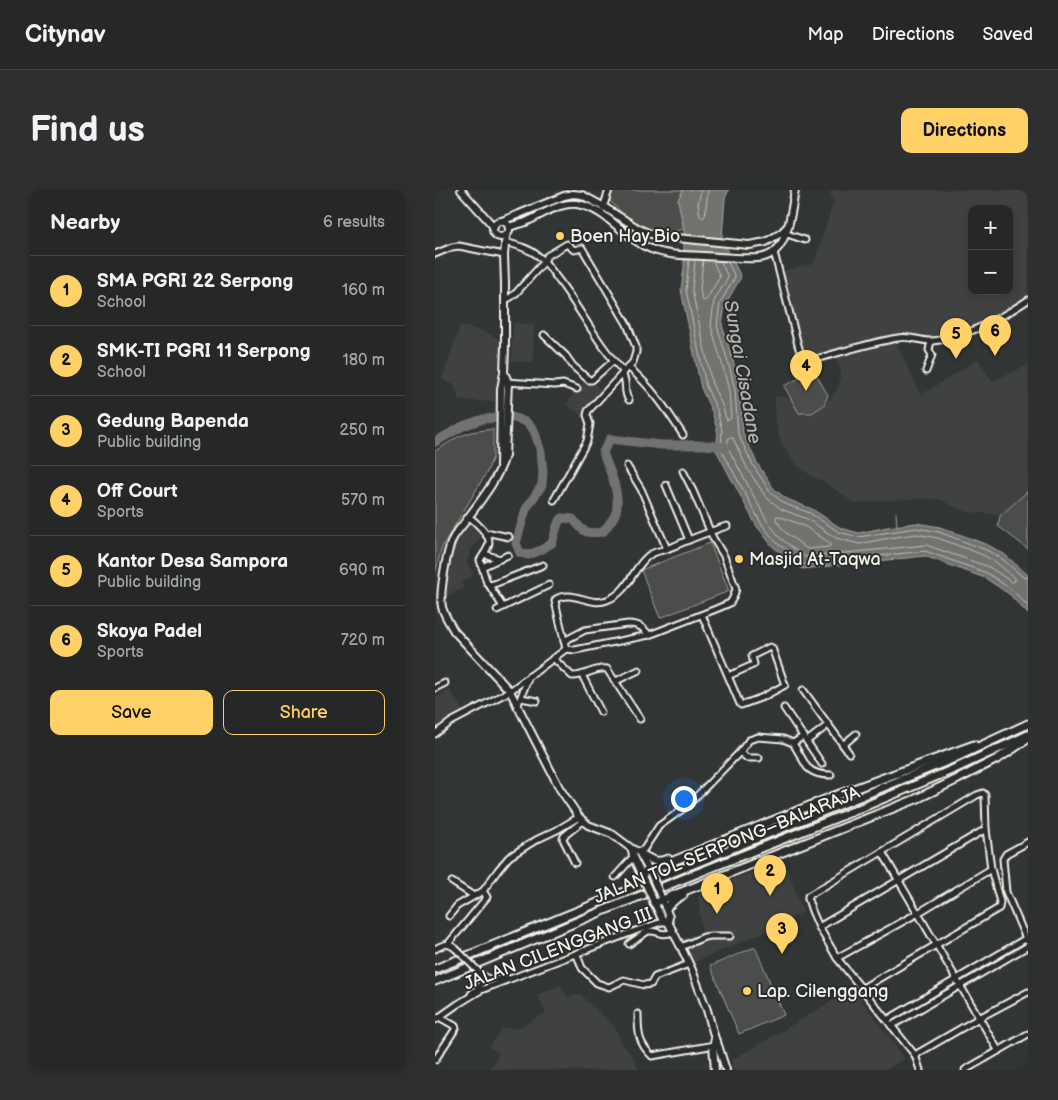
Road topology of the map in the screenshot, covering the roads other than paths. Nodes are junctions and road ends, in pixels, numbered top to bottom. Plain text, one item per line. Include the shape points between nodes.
1 (461, 190) edge
2 (609, 190) edge
3 (795, 190) edge
4 (602, 210) junction
5 (498, 224) junction
6 (509, 227) junction
7 (783, 233) junction
8 (805, 240) dead end
9 (505, 241) junction
10 (774, 252) junction
11 (435, 254) edge
12 (503, 255) junction
13 (544, 262) junction
14 (505, 300) junction
15 (1028, 300) edge
16 (544, 335) dead end
17 (931, 341) junction
18 (613, 361) junction
19 (625, 371) junction
20 (926, 371) dead end
21 (505, 382) junction
22 (577, 389) dead end
23 (629, 400) dead end
24 (683, 435) dead end
25 (627, 466) dead end
26 (683, 471) dead end
27 (666, 485) dead end
28 (554, 500) dead end
29 (469, 517) junction
30 (727, 526) dead end
31 (710, 532) junction
32 (486, 536) junction
33 (509, 537) dead end
34 (689, 540) junction
35 (667, 549) junction
36 (484, 554) junction
37 (508, 555) dead end
38 (500, 559) junction
39 (543, 565) dead end
40 (482, 567) junction
41 (489, 585) junction
42 (549, 585) dead end
43 (503, 607) junction
44 (497, 610) dead end
45 (702, 615) junction
46 (649, 635) junction
47 (564, 641) junction
48 (566, 649) junction
49 (553, 658) junction
50 (639, 670) dead end
51 (582, 675) junction
52 (530, 676) junction
53 (729, 676) junction
54 (615, 681) junction
55 (445, 683) dead end
56 (435, 688) edge
57 (803, 690) dead end
58 (509, 691) junction
59 (521, 698) junction
60 (537, 701) dead end
61 (517, 707) junction
62 (784, 708) dead end
63 (601, 712) dead end
64 (639, 719) dead end
65 (1028, 724) edge
66 (828, 725) junction
67 (435, 734) edge
68 (857, 734) dead end
69 (1028, 736) edge
70 (807, 740) junction
71 (793, 743) junction
72 (843, 745) junction
73 (739, 752) junction
74 (798, 752) junction
75 (849, 753) dead end
76 (759, 758) dead end
77 (948, 758) junction
78 (822, 764) dead end
79 (831, 775) dead end
80 (581, 819) junction
81 (986, 829) junction
82 (1028, 842) edge
83 (631, 849) junction
84 (701, 850) junction
85 (882, 852) junction
86 (640, 853) junction
87 (633, 857) junction
88 (575, 864) dead end
89 (991, 869) junction
90 (650, 873) junction
91 (642, 876) junction
92 (615, 877) dead end
93 (899, 881) junction
94 (452, 882) dead end
95 (698, 886) junction
96 (483, 891) junction
97 (474, 896) junction
98 (662, 898) junction
99 (653, 902) junction
100 (666, 908) junction
101 (918, 913) junction
102 (449, 916) dead end
103 (668, 922) junction
104 (819, 928) junction
105 (673, 932) junction
106 (730, 936) dead end
107 (1027, 943) edge
108 (448, 944) junction
109 (629, 944) dead end
110 (936, 944) junction
111 (435, 948) edge
112 (681, 948) junction
113 (577, 955) junction
114 (837, 958) junction
115 (689, 964) junction
116 (435, 969) edge
117 (482, 975) junction
118 (513, 978) junction
119 (956, 979) junction
120 (435, 981) edge
121 (960, 985) junction
122 (861, 989) junction
123 (1028, 992) edge
124 (464, 1000) junction
125 (638, 1014) dead end
126 (979, 1018) junction
127 (437, 1019) edge
128 (887, 1020) junction
129 (891, 1026) junction
130 (1028, 1034) edge
131 (715, 1043) junction
132 (998, 1050) junction
133 (915, 1055) junction
134 (435, 1060) edge
135 (715, 1070) edge
136 (726, 1070) edge
137 (920, 1070) edge
138 (965, 1070) edge

1 - 5 main road via 485,218
2 - 4 street
3 - 7 main road via 789,226
4 - 5 main road via 582,195 573,194
4 - 6 main road via 575,204 563,205
4 - 7 main road via 639,229 666,237 756,245
4 - 10 main road via 652,250 738,258 760,258
5 - 6 main road via 506,223
5 - 9 main road via 494,232
6 - 9 main road
7 - 8 street
7 - 10 main road
9 - 12 main road
9 - 13 street via 527,249
10 - 17 street via 798,345 806,360 901,337
11 - 12 street via 459,246
12 - 14 main road
13 - 14 street via 516,293
13 - 18 street
13 - 19 street via 550,253 567,244 574,250 583,249 632,338 635,358
14 - 21 main road
15 - 17 street via 969,331
16 - 18 street via 589,380
17 - 20 street via 929,350 932,355
18 - 19 street
19 - 23 street via 625,394
19 - 24 street via 640,377
19 - 28 street via 588,411 590,431 587,441
21 - 22 street via 563,384
21 - 29 main road via 505,456 494,480
25 - 35 street
26 - 31 street
27 - 34 street
29 - 32 street via 477,522
29 - 58 main road via 453,539 447,559 442,607 454,631
30 - 31 street
31 - 34 street
31 - 45 street via 724,556 736,589 729,603
32 - 33 street via 490,533
32 - 36 street via 489,544
34 - 35 street
35 - 47 street via 648,556 622,590 609,600 599,602 571,596 556,599
36 - 38 street
36 - 40 street via 480,560
37 - 38 street
38 - 40 street
39 - 41 street
40 - 41 street
41 - 43 street
42 - 43 street
43 - 44 street
45 - 46 street
45 - 53 street
46 - 47 street via 643,627 628,624 585,630
46 - 48 street
47 - 48 street
48 - 49 street
49 - 51 street via 572,676
49 - 52 street
50 - 54 street
51 - 54 street via 605,669
51 - 63 street
52 - 58 street
52 - 59 street
53 - 53 street via 741,705 785,685 770,647 752,656 753,665
54 - 64 street
55 - 56 street
57 - 66 street
58 - 61 main road
58 - 67 street
59 - 60 street
59 - 61 street
61 - 80 main road via 560,789
62 - 70 street
65 - 77 highway, JALAN TOL SERPONG–BALARAJA
66 - 70 street
66 - 72 street
68 - 72 street
69 - 95 highway via 999,758 916,799
69 - 120 highway, JALAN TOL SERPONG–BALARAJA via 856,810
70 - 71 street
70 - 74 street
70 - 78 street
71 - 73 street via 783,738 754,738
71 - 74 street
72 - 75 street
73 - 76 street via 747,758
73 - 86 street via 687,806 659,826
74 - 79 street via 810,770
77 - 84 highway via 829,798
77 - 116 highway, JALAN TOL SERPONG–BALARAJA
80 - 83 main road via 612,834
80 - 88 street via 563,839
80 - 96 street via 536,840 509,858
81 - 85 street via 986,797 983,793
81 - 89 street
81 - 93 street
82 - 107 street via 1003,859 1006,892
83 - 86 main road
83 - 87 main road
84 - 86 highway via 661,862 654,862
84 - 90 highway
85 - 93 street
85 - 104 street via 808,896
86 - 90 main road
87 - 91 main road
87 - 92 street
89 - 101 street
89 - 110 street via 999,908
90 - 91 highway
90 - 98 main road, bridge
91 - 99 main road, bridge
93 - 101 street
93 - 104 street
94 - 97 street
95 - 98 highway
95 - 100 highway
96 - 97 street
96 - 108 street via 487,897
97 - 102 street via 457,906
98 - 99 highway
98 - 100 main road
99 - 103 main road via 662,919
100 - 103 main road
101 - 110 street
101 - 114 street
103 - 105 main road
103 - 113 street, JALAN CILENGGANG III via 638,930
104 - 114 street
105 - 109 street via 666,935 648,931
105 - 112 main road
106 - 112 street via 703,937
107 - 119 street
107 - 121 street
108 - 111 street
108 - 117 street, bridge
110 - 119 street
110 - 122 street
112 - 115 main road
113 - 115 street via 582,968 597,983 609,987 624,980 651,984 655,977
113 - 118 street, JALAN CILENGGANG III
114 - 122 street
115 - 131 main road via 707,1010
117 - 118 street via 493,980
117 - 124 street via 480,986
118 - 124 street, JALAN CILENGGANG III
119 - 121 street
119 - 128 street
121 - 126 street
121 - 129 street
122 - 128 street
123 - 126 street
124 - 127 street, JALAN CILENGGANG III
125 - 131 street via 639,1036 652,1056
126 - 132 street
126 - 133 street
127 - 134 street via 456,1028
128 - 129 street
129 - 133 street
130 - 132 street
131 - 135 main road
131 - 136 main road
132 - 138 street
133 - 137 street

